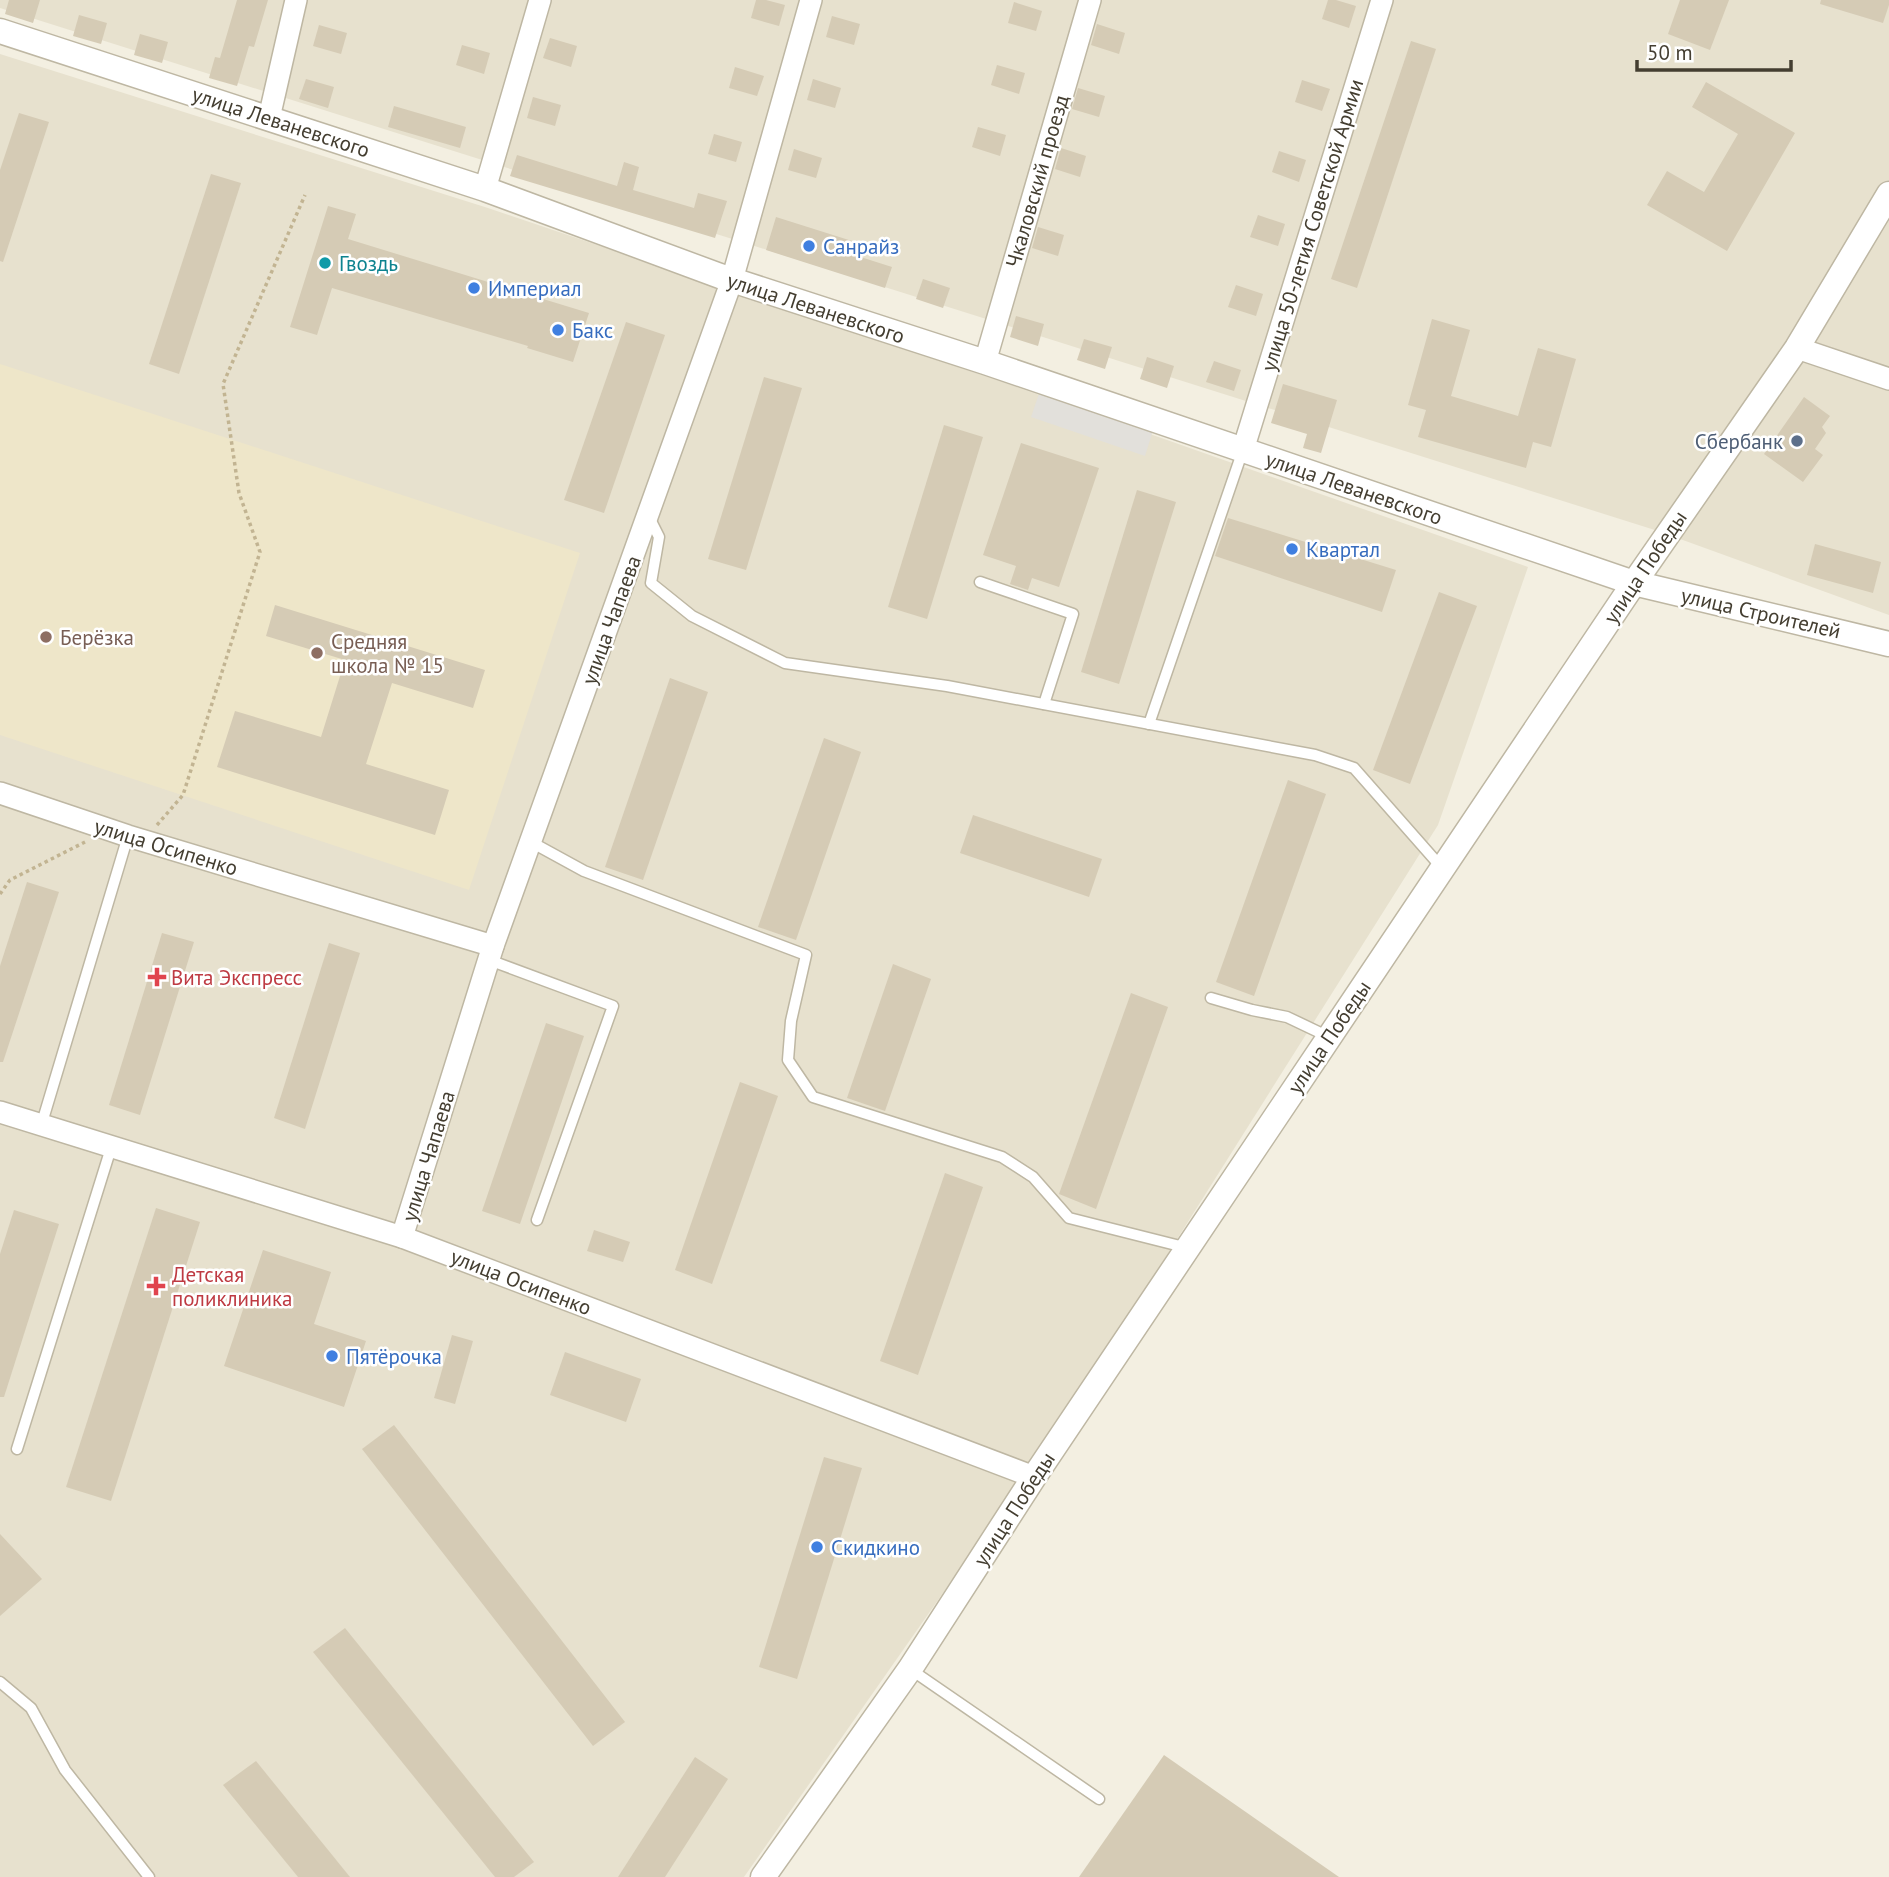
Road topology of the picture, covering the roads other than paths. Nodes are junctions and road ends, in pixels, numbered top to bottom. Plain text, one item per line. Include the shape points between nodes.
1 (296, 0) edge
2 (540, 0) edge
3 (811, 0) edge
4 (1090, 0) edge
5 (1382, 0) edge
6 (0, 31) edge
7 (269, 118) junction
8 (485, 189) junction
9 (1889, 194) edge
10 (732, 280) junction
11 (1797, 348) junction
12 (985, 362) junction
13 (1889, 379) edge
14 (1243, 450) junction
15 (648, 514) junction
16 (981, 582) dead end
17 (1634, 583) junction
18 (1889, 644) edge
19 (1044, 704) junction
20 (1149, 724) junction
21 (0, 793) edge
22 (119, 833) junction
23 (531, 842) junction
24 (1442, 868) junction
25 (491, 953) junction
26 (1211, 998) dead end
27 (1329, 1037) junction
28 (0, 1112) edge
29 (41, 1126) junction
30 (111, 1148) junction
31 (537, 1220) dead end
32 (402, 1237) junction
33 (1188, 1248) junction
34 (17, 1449) dead end
35 (1034, 1477) junction
36 (910, 1669) junction
37 (0, 1682) edge
38 (1099, 1799) dead end
39 (149, 1877) edge
40 (763, 1877) edge

1 - 7 street
2 - 8 street
3 - 10 street, улица Чапаева
4 - 12 street, Чкаловский проезд
5 - 14 street, улица 50-летия Советской Армии
6 - 7 street, улица Леваневского
7 - 8 street, улица Леваневского
8 - 10 street, улица Леваневского
9 - 11 street, улица Победы
10 - 12 street, улица Леваневского
10 - 15 street, улица Чапаева
11 - 13 street
11 - 17 street, улица Победы
12 - 14 street, улица Леваневского
14 - 17 street, улица Леваневского
14 - 20 lane
15 - 19 lane via 659,537 652,583 692,616 785,663
15 - 23 street, улица Чапаева
16 - 19 lane via 1073,614
17 - 18 street, улица Строителей
17 - 24 street, улица Победы
19 - 20 lane
20 - 24 lane via 1315,755 1354,768
21 - 22 street, улица Осипенко
22 - 25 street, улица Осипенко
22 - 29 lane
23 - 25 street, улица Чапаева
23 - 33 lane via 584,871 806,955 791,1021 788,1060 813,1097 1002,1157 1033,1177 1069,1218
24 - 27 street, улица Победы
25 - 31 lane via 612,1006
25 - 32 street, улица Чапаева
26 - 27 lane via 1287,1017
27 - 33 street, улица Победы
28 - 29 street, улица Осипенко
29 - 30 street, улица Осипенко
30 - 32 street, улица Осипенко
30 - 34 lane
32 - 35 street, улица Осипенко
33 - 35 street, улица Победы
35 - 36 street, улица Победы
36 - 38 lane
36 - 40 street, улица Победы
37 - 39 lane via 32,1709 65,1770

